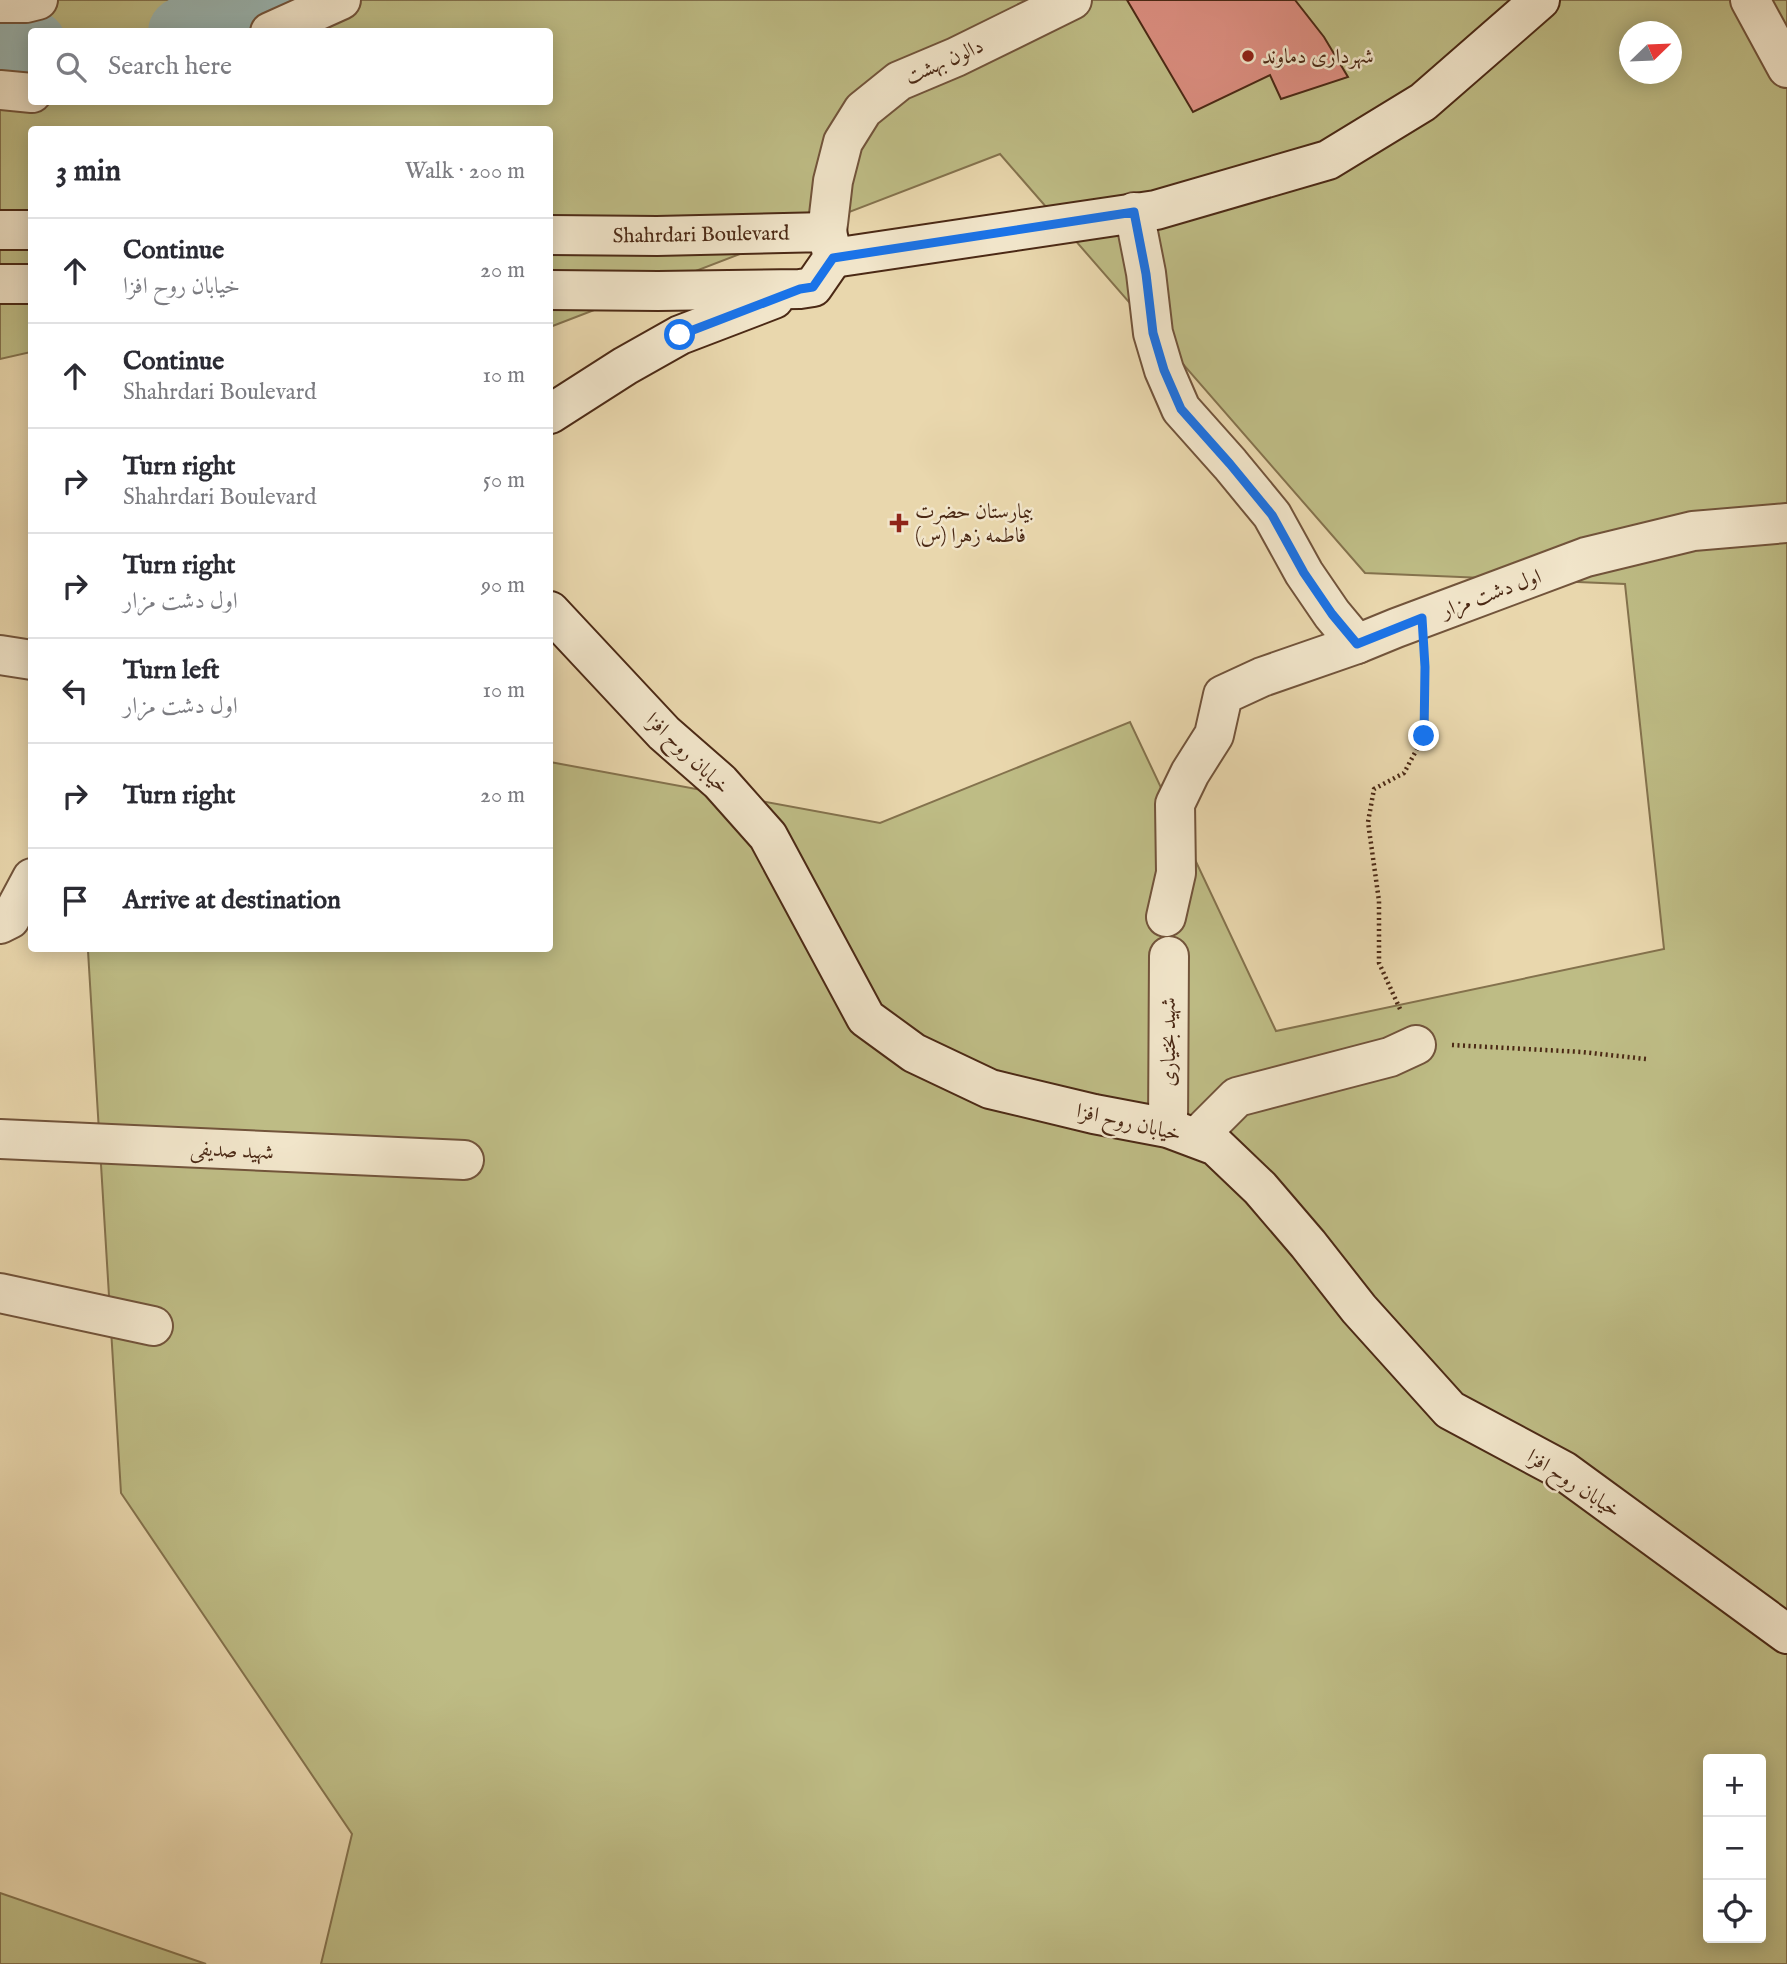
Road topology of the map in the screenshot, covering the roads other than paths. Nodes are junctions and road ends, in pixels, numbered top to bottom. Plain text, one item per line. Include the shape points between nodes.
1 (38, 0) edge
2 (341, 0) edge
3 (1072, 0) edge
4 (1540, 0) edge
5 (1750, 0) edge
6 (0, 3) edge
7 (279, 28) edge
8 (1787, 68) edge
9 (0, 90) edge
10 (28, 93) edge
11 (1134, 212) junction
12 (0, 230) edge
13 (28, 230) edge
14 (553, 235) edge
15 (830, 245) junction
16 (0, 284) edge
17 (28, 284) edge
18 (800, 289) junction
19 (553, 290) edge
20 (553, 412) edge
21 (1787, 523) edge
22 (553, 614) edge
23 (1357, 644) junction
24 (0, 655) edge
25 (28, 659) edge
26 (28, 885) edge
27 (1166, 916) dead end
28 (0, 924) edge
29 (1169, 956) dead end
30 (1416, 1045) road end
31 (1182, 1133) junction
32 (0, 1139) edge
33 (464, 1160) dead end
34 (0, 1293) edge
35 (153, 1326) dead end
36 (1787, 1634) edge

1 - 6 street
2 - 7 street
3 - 15 street, دالون بهشت via 899,81 863,110 843,142 833,181
4 - 11 street, Shahrdari Boulevard via 1423,102 1328,160
5 - 8 street
9 - 10 street
11 - 15 street, Shahrdari Boulevard
11 - 23 street via 1153,333 1181,409 1272,515 1304,573
12 - 13 street
14 - 15 street, Shahrdari Boulevard
15 - 18 street via 813,287
16 - 17 street
18 - 19 street
18 - 20 street via 680,335
21 - 23 street, اول دشت مزار via 1693,531 1586,557
22 - 31 street, خیابان روح افزا via 768,836 866,1018 914,1053 989,1089
23 - 27 street, اول دشت مزار via 1223,695 1214,735 1175,804 1176,873
24 - 25 street
26 - 28 street via 10,919
29 - 31 street, شهید بختیاری
30 - 31 street via 1390,1057 1237,1097
31 - 36 street, خیابان روح افزا via 1216,1146 1260,1188 1450,1410 1564,1471
32 - 33 street, شهید صدیفی
34 - 35 street

